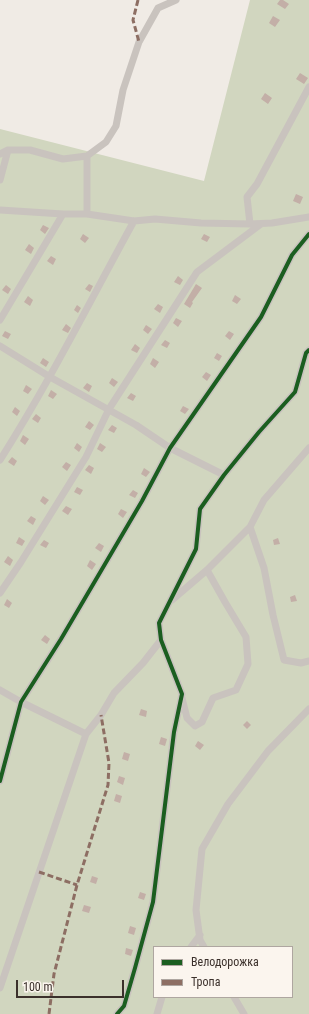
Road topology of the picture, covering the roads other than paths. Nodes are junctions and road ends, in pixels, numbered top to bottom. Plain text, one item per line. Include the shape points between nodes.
1 (176, 0) edge
2 (309, 86) edge
3 (8, 150) junction
4 (0, 154) edge
5 (87, 156) junction
6 (0, 180) edge
7 (0, 210) edge
8 (63, 214) junction
9 (87, 214) junction
10 (309, 217) edge
11 (134, 221) junction
12 (250, 224) junction
13 (261, 224) junction
14 (309, 234) edge
15 (0, 320) edge
16 (0, 346) edge
17 (309, 350) edge
18 (50, 377) junction
19 (110, 409) junction
20 (170, 448) junction
21 (309, 448) edge
22 (0, 460) edge
23 (224, 475) junction
24 (250, 527) junction
25 (207, 570) junction
26 (0, 593) edge
27 (169, 603) junction
28 (161, 640) junction
29 (309, 661) edge
30 (0, 690) edge
31 (182, 694) junction
32 (21, 702) junction
33 (309, 709) edge
34 (86, 734) junction
35 (0, 781) edge
36 (200, 935) junction
37 (192, 946) edge
38 (203, 946) edge
39 (0, 988) edge
40 (162, 998) edge
41 (235, 998) edge
42 (117, 1014) edge
43 (157, 1014) edge
44 (244, 1014) edge

1 - 5 street via 158,8 139,42 123,90 116,126 106,142
2 - 12 street via 257,184 247,197
3 - 4 street
3 - 5 street via 30,150 63,159
3 - 6 street
5 - 9 street
7 - 8 street
8 - 9 street
8 - 15 street
9 - 11 street
10 - 13 street
11 - 12 street via 154,219
11 - 18 street
12 - 13 street
13 - 19 street via 197,272
14 - 20 street via 292,255 261,317
16 - 18 street
17 - 23 street via 295,392
18 - 19 street
18 - 22 street
19 - 20 street
19 - 26 street via 86,457
20 - 23 street
20 - 32 street via 142,501
21 - 24 street via 264,500
23 - 27 street via 200,509 196,549
24 - 25 street
24 - 29 street via 264,568 284,660 301,663
25 - 27 street
25 - 31 street via 246,637 248,664 236,690 213,698 202,722 195,726 187,718
27 - 28 street via 159,623
28 - 31 street
28 - 34 street via 114,693
30 - 32 street
31 - 42 street via 174,732 153,902 124,1006
32 - 34 street
32 - 35 street
33 - 36 street via 268,751 228,804 202,849 196,910
34 - 39 street
36 - 37 street
36 - 38 street
40 - 43 street
41 - 44 street

